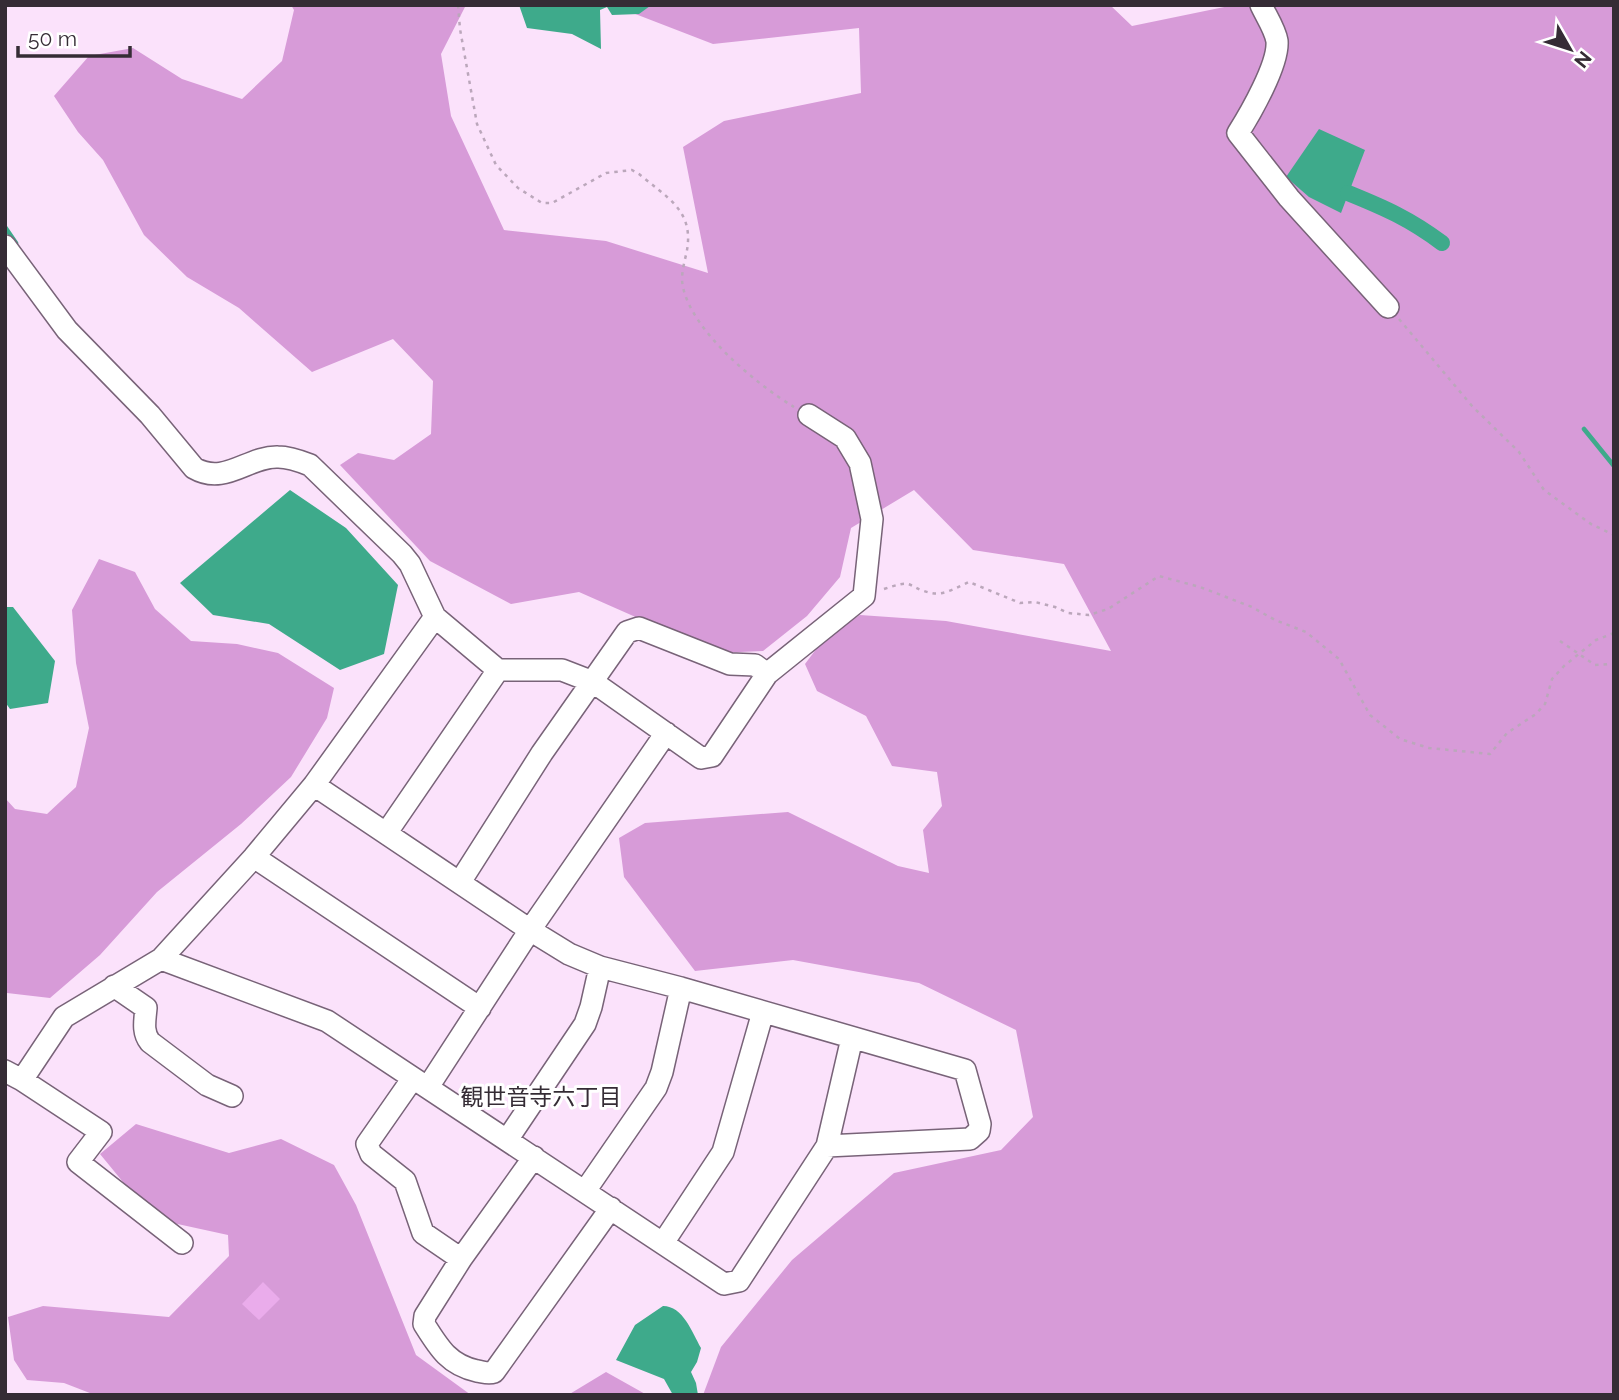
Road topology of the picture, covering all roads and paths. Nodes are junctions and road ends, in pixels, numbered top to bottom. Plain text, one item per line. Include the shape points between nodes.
1 (458, 5) edge
2 (1261, 5) edge
3 (5, 246) edge
4 (1388, 307) joint
5 (809, 415) joint
6 (1614, 535) edge
7 (864, 596) junction
8 (435, 617) junction
9 (1614, 634) edge
10 (1560, 641) dead end
11 (1578, 655) junction
12 (1614, 664) edge
13 (498, 670) junction
14 (767, 674) junction
15 (593, 682) junction
16 (666, 733) junction
17 (314, 785) junction
18 (387, 832) junction
19 (254, 857) junction
20 (460, 882) junction
21 (530, 930) junction
22 (161, 959) junction
23 (600, 967) junction
24 (114, 986) junction
25 (681, 988) junction
26 (480, 1008) junction
27 (763, 1012) junction
28 (852, 1038) junction
29 (14, 1075) edge
30 (421, 1082) junction
31 (232, 1096) dead end
32 (507, 1140) junction
33 (827, 1146) junction
34 (534, 1157) junction
35 (585, 1191) junction
36 (611, 1208) junction
37 (663, 1242) junction
38 (182, 1244) dead end
39 (461, 1259) junction

1 - 5 path via 477,124 496,165 518,188 542,203 560,200 606,173 632,170 639,174 680,209 690,233 683,289 703,328 734,362 776,396
2 - 4 street via 1275,34 1276,54 1238,133 1289,198
3 - 8 street via 67,330 150,415 194,468 217,474 275,456 310,465 402,554
4 - 6 path via 1472,406 1519,453 1544,490
5 - 7 street via 845,438 860,463 872,519
7 - 11 path via 903,582 932,593 969,582 1005,599 1089,615 1108,609 1158,576 1200,587 1306,632 1339,659 1370,715 1400,739 1429,748 1490,754 1507,733 1545,704 1552,679
7 - 14 street
8 - 13 street
8 - 17 street
9 - 11 path
10 - 11 path
11 - 12 path via 1595,665
13 - 15 street via 562,670
13 - 18 street
14 - 15 street via 755,665 730,664 639,628 627,632
14 - 16 street via 712,756 701,758
15 - 16 street
15 - 20 street
16 - 21 street
17 - 18 street
17 - 19 street
18 - 20 street
19 - 22 street
19 - 26 street
20 - 21 street
21 - 23 street
21 - 26 street
22 - 24 street
22 - 30 street via 327,1021
23 - 25 street
23 - 32 street via 584,1024
24 - 29 street via 64,1017
24 - 31 street via 146,1008 144,1030 150,1042 207,1085
25 - 27 street
25 - 35 street via 656,1088
26 - 30 street
27 - 28 street
27 - 37 street via 723,1152
28 - 33 street
28 - 33 street via 965,1070 979,1131 970,1139
29 - 38 street via 102,1132 78,1162
30 - 32 street
30 - 39 street via 368,1144 371,1154 405,1181 423,1233
32 - 34 street
33 - 37 street via 739,1281 724,1284
34 - 35 street
34 - 39 street
35 - 36 street
36 - 37 street
36 - 39 street via 494,1372 452,1362 424,1324

